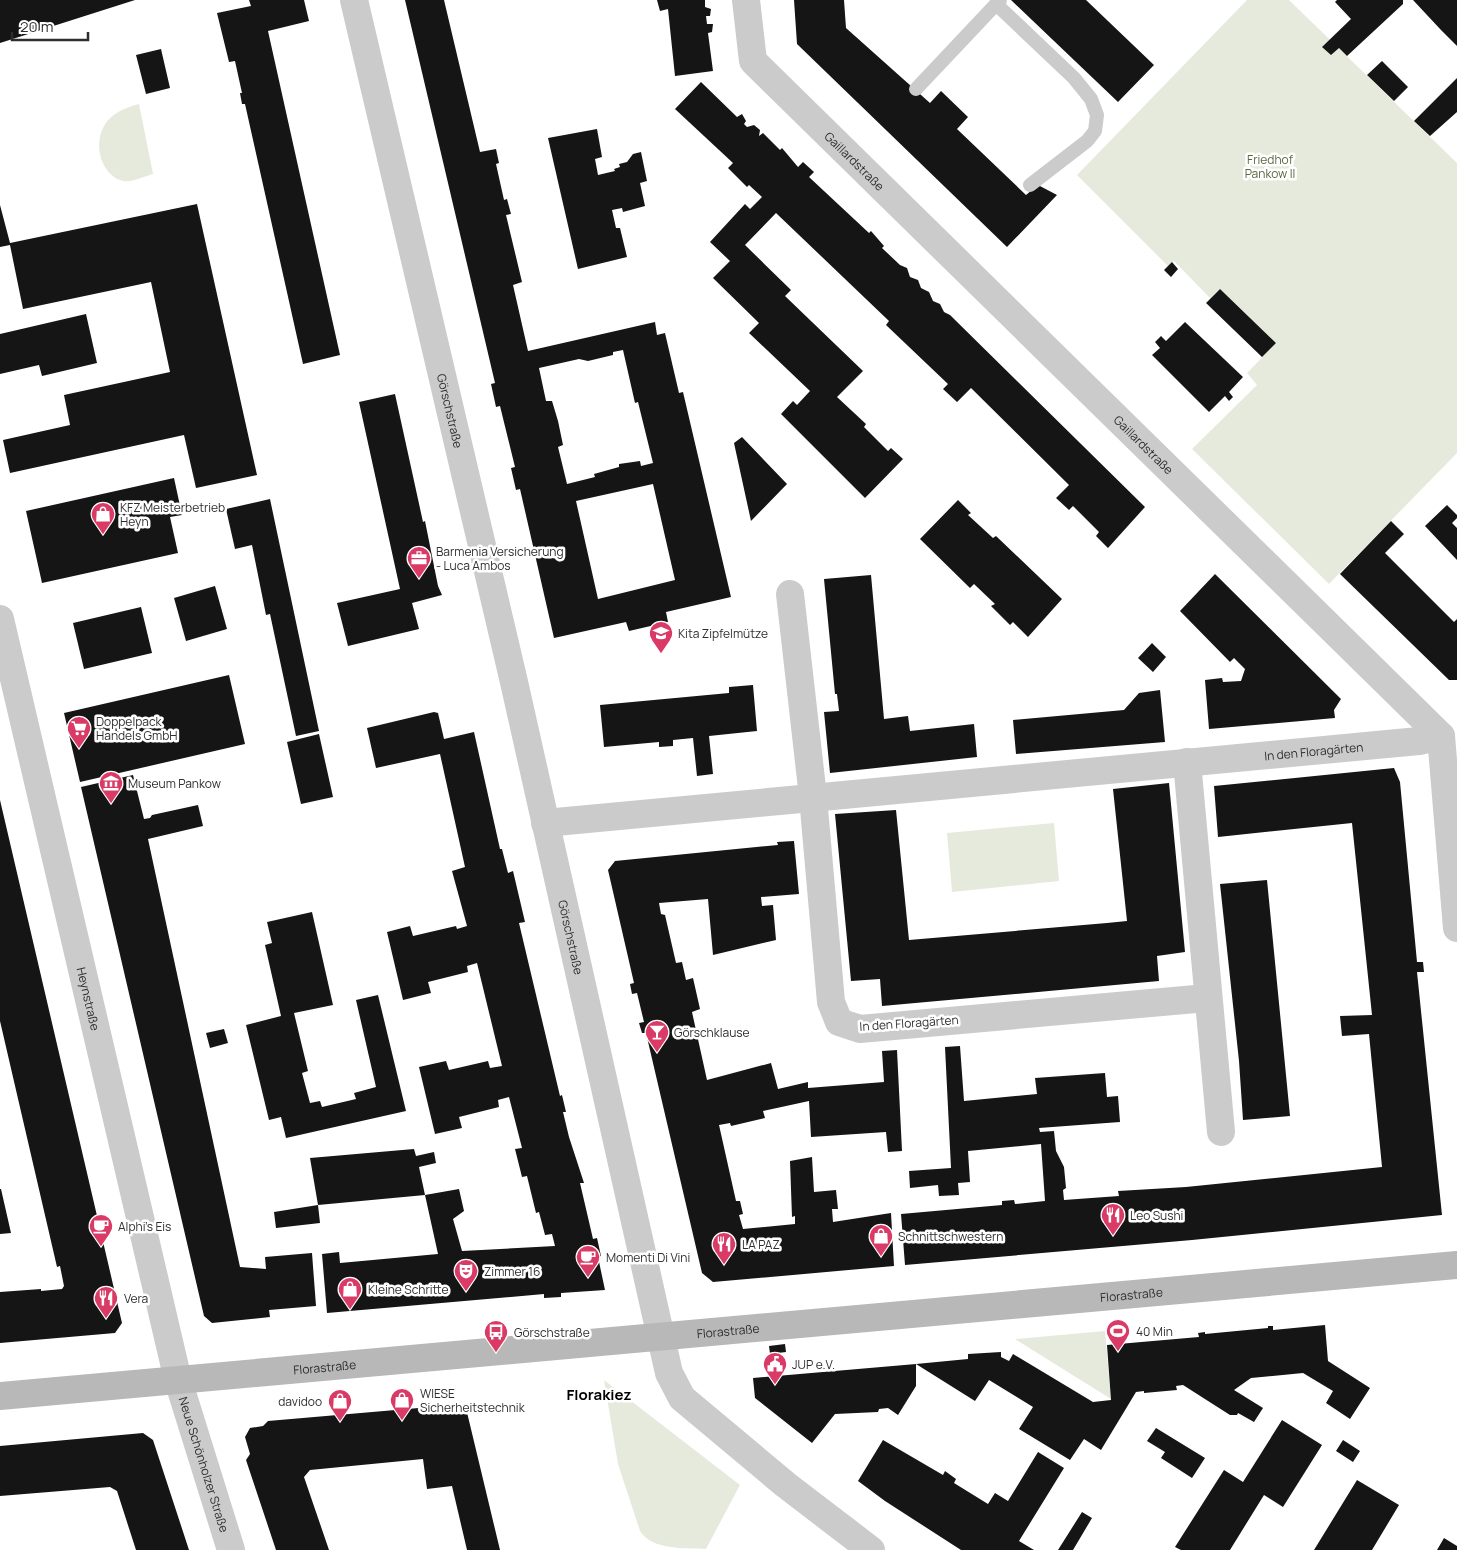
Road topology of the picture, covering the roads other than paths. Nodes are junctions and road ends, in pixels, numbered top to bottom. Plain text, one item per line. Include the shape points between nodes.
1 (354, 0) edge
2 (746, 0) edge
3 (999, 2) edge
4 (916, 89) dead end
5 (1030, 185) dead end
6 (790, 594) dead end
7 (0, 619) edge
8 (1449, 728) edge
9 (1186, 762) junction
10 (813, 797) junction
11 (545, 823) junction
12 (1457, 928) edge
13 (1207, 998) junction
14 (1221, 1132) dead end
15 (1457, 1265) edge
16 (662, 1337) junction
17 (178, 1380) junction
18 (0, 1396) edge
19 (232, 1550) edge
20 (871, 1550) edge

1 - 11 street, Görschstraße
2 - 8 street, Gaillardstraße via 753,61
3 - 4 lane
3 - 5 lane via 1074,78 1091,99 1097,116 1095,131 1087,141
6 - 10 street, In den Floragärten
7 - 17 street, Heynstraße
8 - 9 street, In den Floragärten via 1419,741
8 - 12 street
9 - 10 street, In den Floragärten
9 - 13 street
10 - 11 street, In den Floragärten
10 - 13 street, In den Floragärten via 831,1002 839,1022 860,1029
11 - 16 street, Görschstraße
13 - 14 street
15 - 16 street, Florastraße
16 - 17 street, Florastraße
16 - 20 street, Görschstraße via 669,1373 682,1398
17 - 18 street, Florastraße
17 - 19 street, Neue Schönholzer Straße

